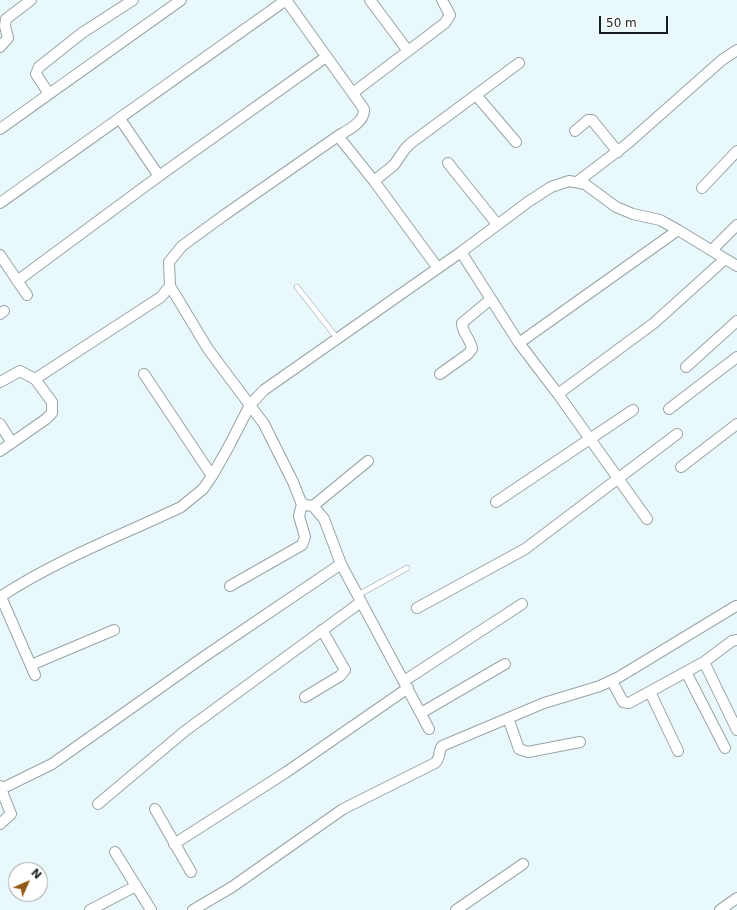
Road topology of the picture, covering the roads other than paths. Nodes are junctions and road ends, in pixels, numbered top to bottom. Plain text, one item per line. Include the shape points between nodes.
1 (31, 0) edge
2 (133, 0) edge
3 (181, 0) edge
4 (370, 0) edge
5 (442, 0) edge
6 (0, 47) edge
7 (737, 50) edge
8 (408, 51) junction
9 (326, 56) junction
10 (519, 63) dead end
11 (354, 92) junction
12 (49, 94) junction
13 (476, 95) junction
14 (120, 119) junction
15 (0, 129) edge
16 (574, 131) dead end
17 (338, 136) junction
18 (516, 142) dead end
19 (737, 151) edge
20 (618, 152) junction
21 (448, 162) dead end
22 (159, 176) junction
23 (374, 181) junction
24 (576, 182) junction
25 (702, 188) dead end
26 (0, 203) edge
27 (497, 224) junction
28 (737, 225) edge
29 (678, 230) junction
30 (712, 250) junction
31 (460, 252) junction
32 (0, 255) edge
33 (725, 259) junction
34 (737, 266) edge
35 (437, 267) junction
36 (18, 281) junction
37 (170, 286) junction
38 (297, 287) dead end
39 (27, 295) dead end
40 (491, 299) junction
41 (737, 321) edge
42 (337, 338) junction
43 (519, 343) junction
44 (737, 357) edge
45 (686, 367) dead end
46 (144, 374) dead end
47 (440, 374) dead end
48 (35, 379) junction
49 (0, 382) edge
50 (558, 394) junction
51 (250, 405) junction
52 (669, 409) dead end
53 (633, 410) dead end
54 (0, 424) edge
55 (737, 424) edge
56 (677, 434) dead end
57 (591, 439) junction
58 (12, 443) junction
59 (0, 451) edge
60 (368, 461) dead end
61 (681, 467) dead end
62 (212, 476) junction
63 (618, 479) junction
64 (496, 502) dead end
65 (302, 504) junction
66 (313, 506) junction
67 (647, 519) dead end
68 (341, 564) junction
69 (407, 568) dead end
70 (230, 586) dead end
71 (0, 597) edge
72 (360, 598) junction
73 (522, 604) dead end
74 (736, 606) edge
75 (417, 608) dead end
76 (114, 630) dead end
77 (322, 630) junction
78 (737, 640) edge
79 (704, 662) junction
80 (505, 664) dead end
81 (31, 665) junction
82 (686, 672) junction
83 (35, 675) dead end
84 (612, 680) junction
85 (406, 684) junction
86 (650, 692) junction
87 (305, 697) dead end
88 (421, 713) junction
89 (508, 718) junction
90 (429, 729) dead end
91 (737, 730) edge
92 (580, 742) dead end
93 (725, 748) dead end
94 (678, 751) dead end
95 (0, 787) edge
96 (98, 804) dead end
97 (155, 809) dead end
98 (0, 824) edge
99 (174, 844) junction
100 (115, 852) dead end
101 (523, 864) dead end
102 (191, 872) dead end
103 (136, 886) junction
104 (737, 898) edge
105 (90, 910) edge
106 (151, 910) edge
107 (193, 910) edge
108 (456, 910) edge
109 (720, 910) edge

1 - 6 street via 6,19 8,38
2 - 12 street via 82,33 39,67 36,74
3 - 12 street
4 - 8 street
5 - 8 street via 450,15 448,19
7 - 20 street via 717,64
8 - 11 street
9 - 11 street
9 - 14 street via 286,0
9 - 22 street via 241,120
10 - 13 street
11 - 17 street via 365,114 361,120
12 - 15 street
13 - 18 street
13 - 23 street via 411,143 394,164
14 - 22 street
14 - 26 street
16 - 20 street via 588,120 592,120
17 - 23 street
17 - 37 street via 182,246 169,262
19 - 25 street
20 - 24 street
21 - 27 street
22 - 36 street
23 - 35 street
24 - 27 street via 569,181 551,187
24 - 29 street via 585,184 616,207 660,220
27 - 31 street
28 - 30 street
29 - 30 street
29 - 43 street
30 - 33 street
31 - 35 street
31 - 40 street
32 - 36 street
33 - 34 street
33 - 50 street via 654,323
35 - 42 street
36 - 39 street
37 - 48 street via 161,297
37 - 51 street via 208,349
38 - 42 lane
40 - 43 street
40 - 47 street via 462,323 472,349
41 - 45 street
42 - 51 street via 264,390
43 - 50 street
44 - 52 street
46 - 62 street
48 - 49 street via 20,371
48 - 58 street via 52,402 52,413
50 - 57 street
51 - 62 street
51 - 65 street via 271,434
53 - 57 street
54 - 58 street
55 - 61 street
56 - 63 street
57 - 63 street
57 - 64 street
58 - 59 street
60 - 66 street
62 - 71 street via 203,489 181,507 62,561
63 - 67 street
63 - 75 street via 525,549
65 - 66 street
65 - 70 street via 298,516 305,537 302,545
66 - 68 street via 324,518
68 - 72 street
68 - 95 street via 52,764
69 - 72 lane
71 - 81 street
72 - 77 street
72 - 85 street
73 - 85 street
74 - 84 street
76 - 81 street
77 - 87 street via 345,670 340,676
77 - 96 street via 185,731
78 - 79 street
79 - 82 street
79 - 91 street
80 - 88 street
81 - 83 street
82 - 86 street
82 - 93 street
84 - 86 street via 626,703
84 - 89 street
85 - 88 street
85 - 99 street via 285,773
86 - 94 street
88 - 90 street
89 - 92 street via 522,752
89 - 107 street via 442,746 435,763 343,809 232,887
95 - 98 street via 11,814
97 - 99 street
99 - 102 street
100 - 103 street
101 - 108 street
103 - 105 street
103 - 106 street
104 - 109 street

